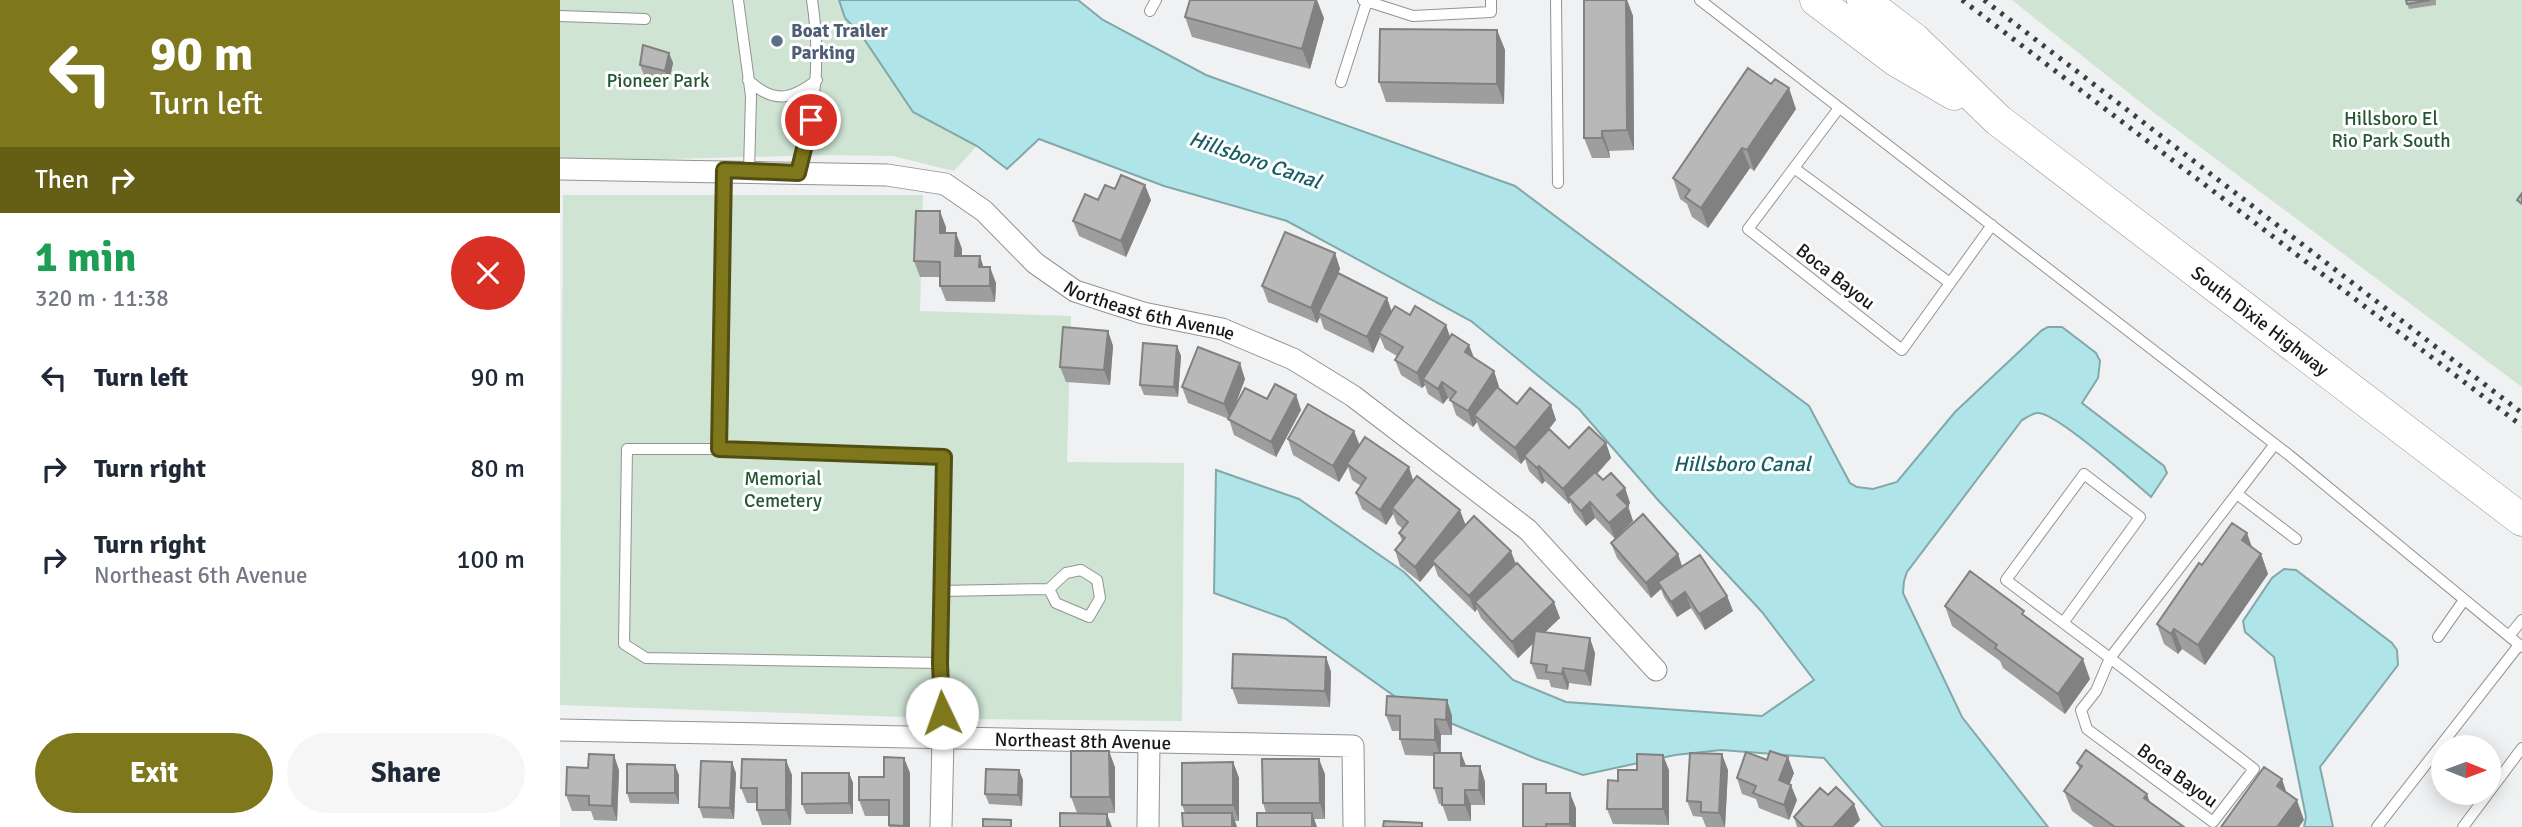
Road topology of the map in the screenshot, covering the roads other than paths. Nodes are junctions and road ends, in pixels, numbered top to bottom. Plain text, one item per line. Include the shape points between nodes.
1 (738, 0) edge
2 (812, 0) edge
3 (1156, 0) edge
4 (1491, 0) edge
5 (1556, 0) edge
6 (1700, 0) edge
7 (1816, 0) edge
8 (1863, 0) edge
9 (1365, 1) edge
10 (1150, 11) dead end
11 (560, 16) edge
12 (645, 19) dead end
13 (748, 80) junction
14 (817, 80) junction
15 (1340, 82) dead end
16 (1839, 108) junction
17 (1998, 120) junction
18 (1794, 168) junction
19 (560, 169) edge
20 (724, 170) junction
21 (749, 171) junction
22 (798, 173) junction
23 (1558, 183) dead end
24 (1992, 225) junction
25 (1950, 283) junction
26 (2275, 444) junction
27 (719, 449) junction
28 (2237, 494) junction
29 (2522, 520) edge
30 (2296, 539) dead end
31 (1049, 589) junction
32 (941, 591) junction
33 (2464, 600) junction
34 (2522, 620) edge
35 (2063, 623) junction
36 (2509, 636) junction
37 (2438, 637) dead end
38 (2521, 646) edge
39 (2110, 658) junction
40 (940, 663) junction
41 (1656, 670) dead end
42 (560, 730) edge
43 (943, 738) junction
44 (1149, 743) junction
45 (2522, 748) edge
46 (941, 827) edge
47 (1148, 827) edge
48 (1353, 827) edge
49 (2377, 827) edge
50 (2463, 827) edge

1 - 13 lane
2 - 14 lane
3 - 10 lane
4 - 9 lane via 1491,12 1413,16
5 - 23 lane
6 - 16 lane
7 - 17 main road, South Dixie Highway via 1897,61
8 - 17 main road, South Dixie Highway via 1914,39
9 - 15 lane
11 - 12 lane
13 - 14 lane via 774,97 793,96
13 - 21 lane
14 - 22 lane
16 - 18 lane, Boca Bayou
16 - 24 lane
17 - 29 main road, South Dixie Highway
18 - 25 lane
18 - 25 lane, Boca Bayou via 1748,229 1902,350
19 - 20 street, Northeast 6th Avenue
20 - 21 street, Northeast 6th Avenue
20 - 27 lane
21 - 22 street, Northeast 6th Avenue
22 - 41 street, Northeast 6th Avenue via 887,175 945,184 984,211 1035,263 1075,291 1143,313 1222,329 1293,359 1353,396 1528,530
24 - 25 lane, Boca Bayou
24 - 26 lane
26 - 28 lane, Boca Bayou
26 - 33 lane
27 - 32 lane via 944,457
27 - 40 lane via 627,449 624,645 646,658
28 - 30 lane
28 - 39 lane, Boca Bayou
31 - 31 lane via 1066,573 1082,570 1097,580 1100,598 1089,617 1056,603
31 - 32 lane
32 - 40 lane
33 - 36 lane
33 - 37 lane
34 - 36 lane
35 - 35 lane, Boca Bayou via 2006,580 2084,474 2140,517
35 - 39 lane, Boca Bayou
36 - 38 lane
38 - 49 lane
39 - 39 lane, Boca Bayou via 2096,691 2081,710 2087,729 2213,822 2254,769
40 - 43 lane
42 - 43 street, Northeast 8th Avenue
43 - 44 street, Northeast 8th Avenue
43 - 46 street
44 - 47 street
44 - 48 street, Northeast 8th Avenue via 1353,746
45 - 50 lane

